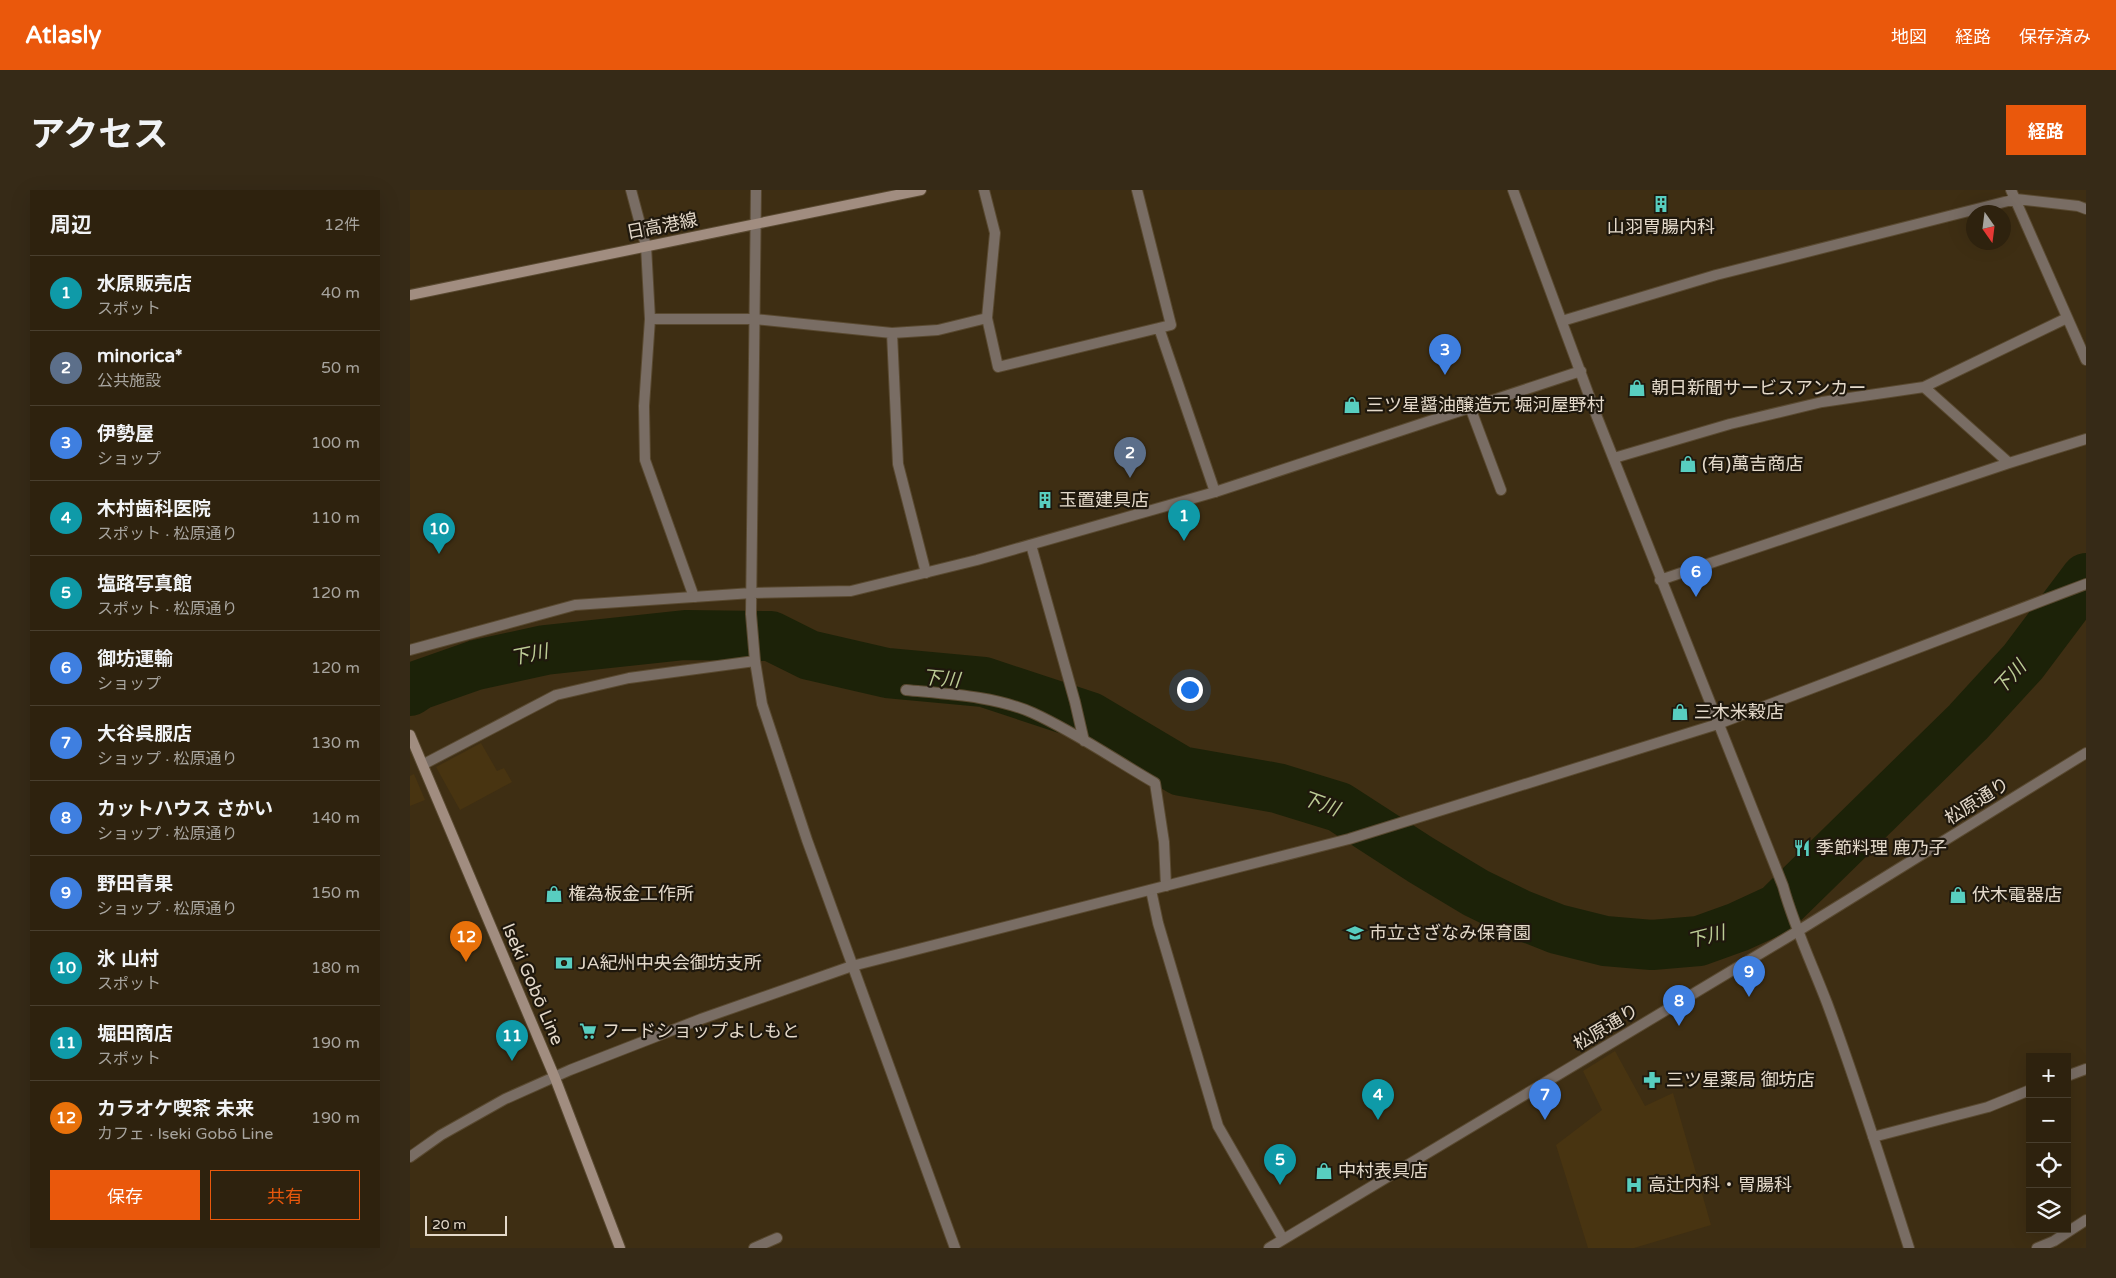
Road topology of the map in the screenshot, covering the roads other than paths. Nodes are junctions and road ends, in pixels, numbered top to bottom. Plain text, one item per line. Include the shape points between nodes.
1 (631, 190) edge
2 (756, 190) edge
3 (921, 190) edge
4 (984, 190) edge
5 (1137, 190) edge
6 (1513, 190) edge
7 (2014, 195) edge
8 (2086, 208) edge
9 (755, 224) junction
10 (646, 246) junction
11 (410, 295) edge
12 (986, 318) junction
13 (2067, 318) junction
14 (650, 319) junction
15 (754, 319) junction
16 (1562, 322) junction
17 (1159, 328) junction
18 (892, 333) junction
19 (2086, 360) edge
20 (1581, 371) junction
21 (1924, 387) junction
22 (1470, 407) junction
23 (2086, 439) edge
24 (1614, 458) junction
25 (2009, 462) junction
26 (1501, 490) dead end
27 (1215, 492) junction
28 (1031, 545) junction
29 (926, 573) junction
30 (1660, 580) junction
31 (2086, 584) edge
32 (752, 593) junction
33 (694, 597) junction
34 (410, 650) edge
35 (755, 661) junction
36 (906, 690) dead end
37 (1718, 724) junction
38 (410, 735) edge
39 (1083, 737) junction
40 (2086, 753) edge
41 (424, 764) junction
42 (1166, 886) junction
43 (1151, 890) junction
44 (1798, 932) junction
45 (852, 966) junction
46 (2086, 1069) edge
47 (2071, 1075) edge
48 (555, 1078) junction
49 (2026, 1092) edge
50 (1873, 1137) junction
51 (410, 1157) edge
52 (2086, 1220) edge
53 (777, 1238) dead end
54 (1283, 1239) junction
55 (620, 1248) edge
56 (754, 1248) edge
57 (956, 1248) edge
58 (1269, 1248) edge
59 (1909, 1248) edge
60 (2037, 1248) edge

1 - 10 street
2 - 9 street
3 - 9 main road, 日高港線
4 - 12 street via 996,233
5 - 17 street via 1171,324
6 - 16 street
7 - 8 street
7 - 13 street
7 - 16 street via 1716,275
9 - 10 main road, 日高港線
9 - 15 street
10 - 11 main road, 日高港線
10 - 14 street
12 - 17 street via 998,367
12 - 18 street via 938,330
13 - 19 street
13 - 21 street
14 - 15 street
14 - 33 street via 644,406 645,460
15 - 18 street
15 - 32 street
16 - 20 street
17 - 27 street
18 - 29 street via 898,464
20 - 22 street
20 - 24 street
21 - 24 street via 1822,402 1730,424
21 - 25 street
22 - 26 street
22 - 27 street
23 - 25 street
24 - 30 street
25 - 30 street
27 - 28 street
28 - 29 street
28 - 39 street
29 - 32 street via 851,591
30 - 37 street
31 - 37 street
32 - 33 street
32 - 35 street
33 - 34 street via 575,605
35 - 41 street via 629,678 556,695
35 - 45 street via 765,713
36 - 39 street via 1004,704
37 - 42 street via 1349,839
37 - 44 street via 1783,886
38 - 41 main road, Iseki Gobō Line
39 - 42 street via 1155,783 1164,842
40 - 44 street, 松原通り
41 - 48 main road, Iseki Gobō Line
42 - 43 street
43 - 45 street
43 - 54 street via 1218,1126
44 - 50 street via 1827,1003
44 - 54 street, 松原通り
45 - 48 street via 701,1019
45 - 57 street
46 - 47 street
48 - 51 street via 505,1099 441,1135
48 - 55 main road, Iseki Gobō Line
49 - 50 street via 1988,1107
50 - 59 street
52 - 60 street via 2054,1242
53 - 56 street
54 - 58 street, 松原通り

